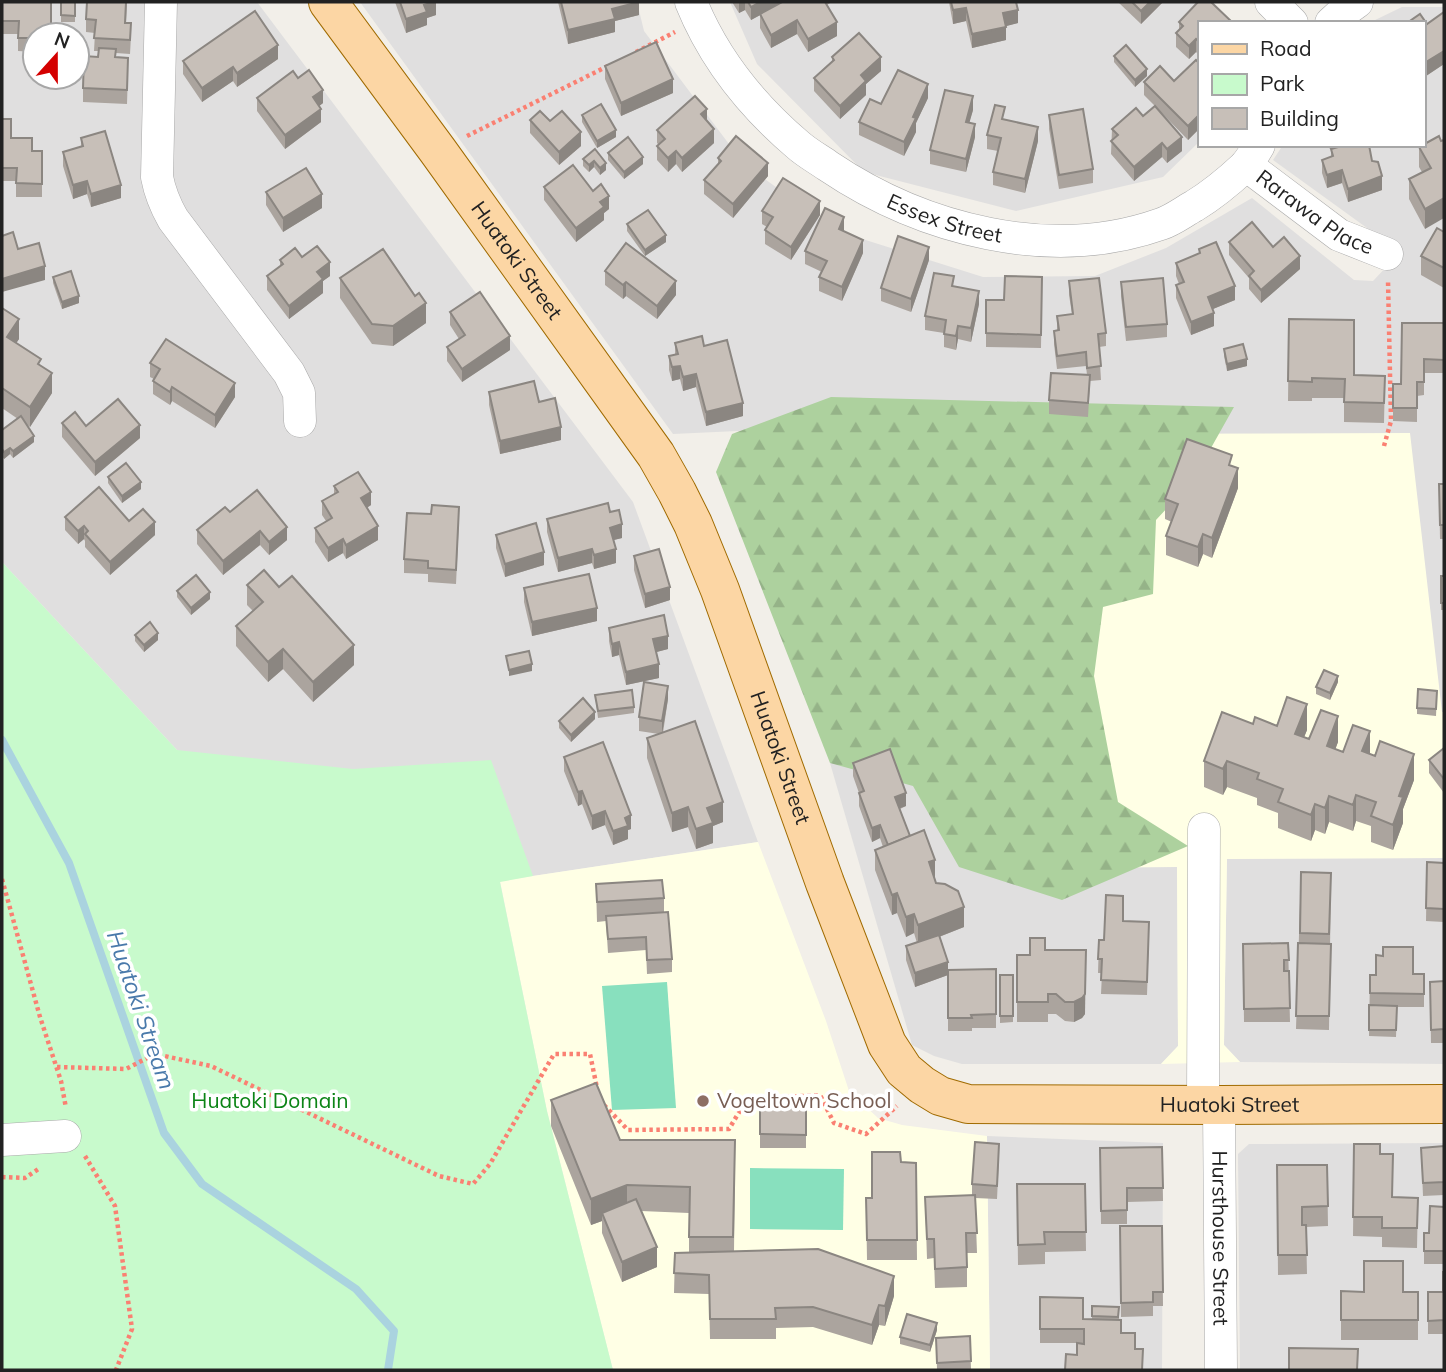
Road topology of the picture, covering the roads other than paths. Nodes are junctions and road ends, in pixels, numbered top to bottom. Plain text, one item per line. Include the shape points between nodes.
1 (161, 2) edge
2 (328, 2) edge
3 (1271, 2) edge
4 (1357, 2) edge
5 (695, 11) edge
6 (1290, 21) edge
7 (1333, 21) edge
8 (1252, 155) edge
9 (1387, 254) road end
10 (300, 421) dead end
11 (1204, 829) dead end
12 (1444, 1104) edge
13 (1211, 1105) junction
14 (67, 1133) road end
15 (2, 1140) edge
16 (1221, 1370) edge

1 - 10 street via 160,193 173,219 289,373 299,393
2 - 13 main road, Huatoki Street via 656,455 677,492 720,590 887,1044 904,1070 940,1096 968,1104
3 - 6 street
4 - 7 street
5 - 8 street, Essex Street via 721,62 756,106 799,146 849,180 904,208 959,227 1068,242 1116,237 1164,223 1207,198
8 - 9 street, Rarawa Place via 1339,234
11 - 13 street, Hursthouse Street
12 - 13 main road, Huatoki Street
13 - 16 street, Hursthouse Street
14 - 15 street

